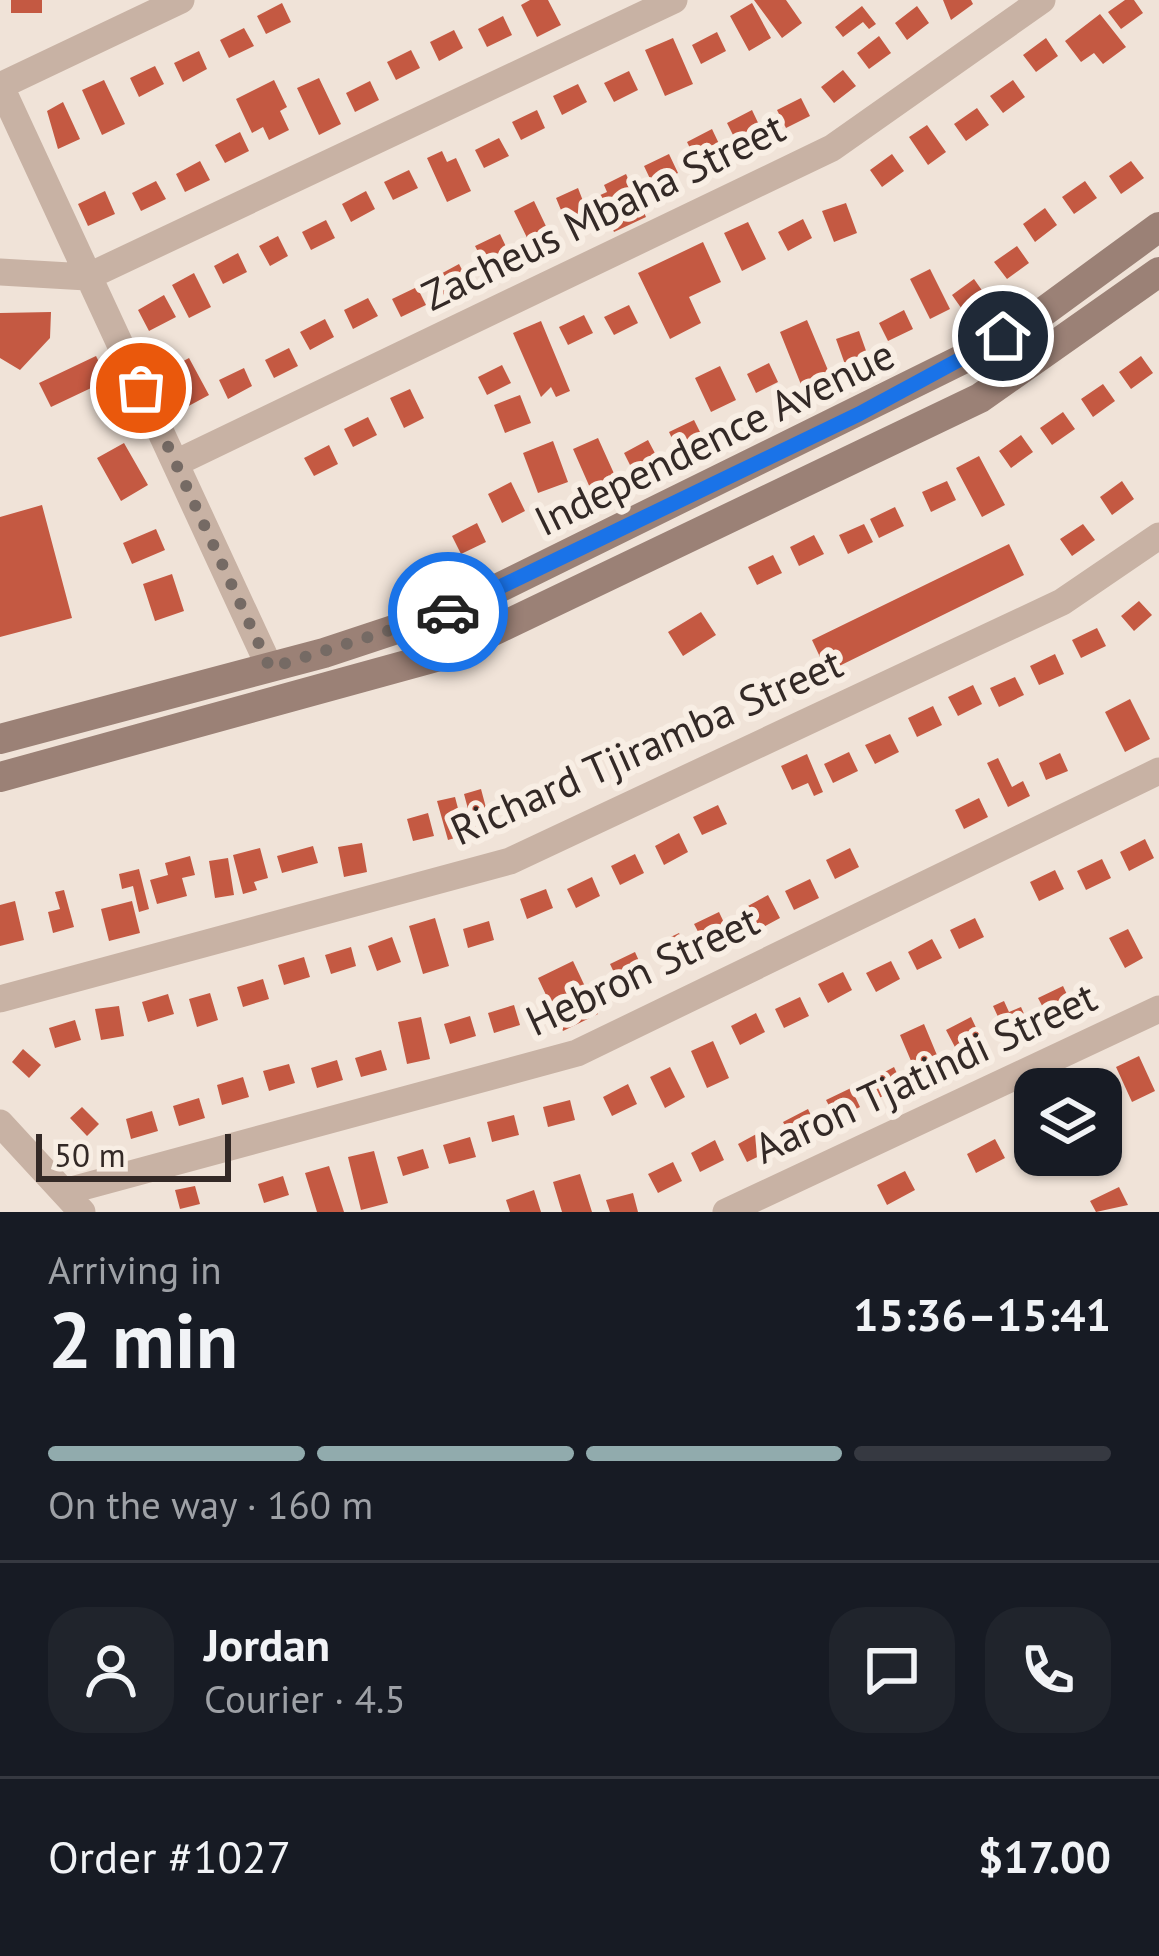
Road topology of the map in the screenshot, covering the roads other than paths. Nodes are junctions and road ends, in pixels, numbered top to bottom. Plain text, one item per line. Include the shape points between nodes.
1 (181, 0) edge
2 (674, 0) edge
3 (1042, 0) edge
4 (0, 86) edge
5 (1159, 227) edge
6 (0, 272) edge
7 (1159, 272) edge
8 (87, 277) junction
9 (178, 461) junction
10 (1159, 536) edge
11 (270, 668) junction
12 (0, 739) edge
13 (1159, 771) edge
14 (0, 778) edge
15 (0, 999) edge
16 (1159, 1009) edge
17 (0, 1123) edge
18 (73, 1202) edge
19 (726, 1212) edge

1 - 4 street
2 - 8 street
3 - 9 street, Zacheus Mbaha Street via 832,148
4 - 8 street
5 - 11 main road, Independence Avenue via 1021,326 773,457 454,610
6 - 8 street
7 - 14 main road, Independence Avenue via 980,398 443,655
8 - 9 street
9 - 11 street
10 - 15 street, Richard Tjiramba Street via 1062,602 510,861
11 - 12 main road, Independence Avenue
13 - 18 street, Hebron Street via 577,1053
16 - 19 street, Aaron Tjatindi Street
17 - 18 street

